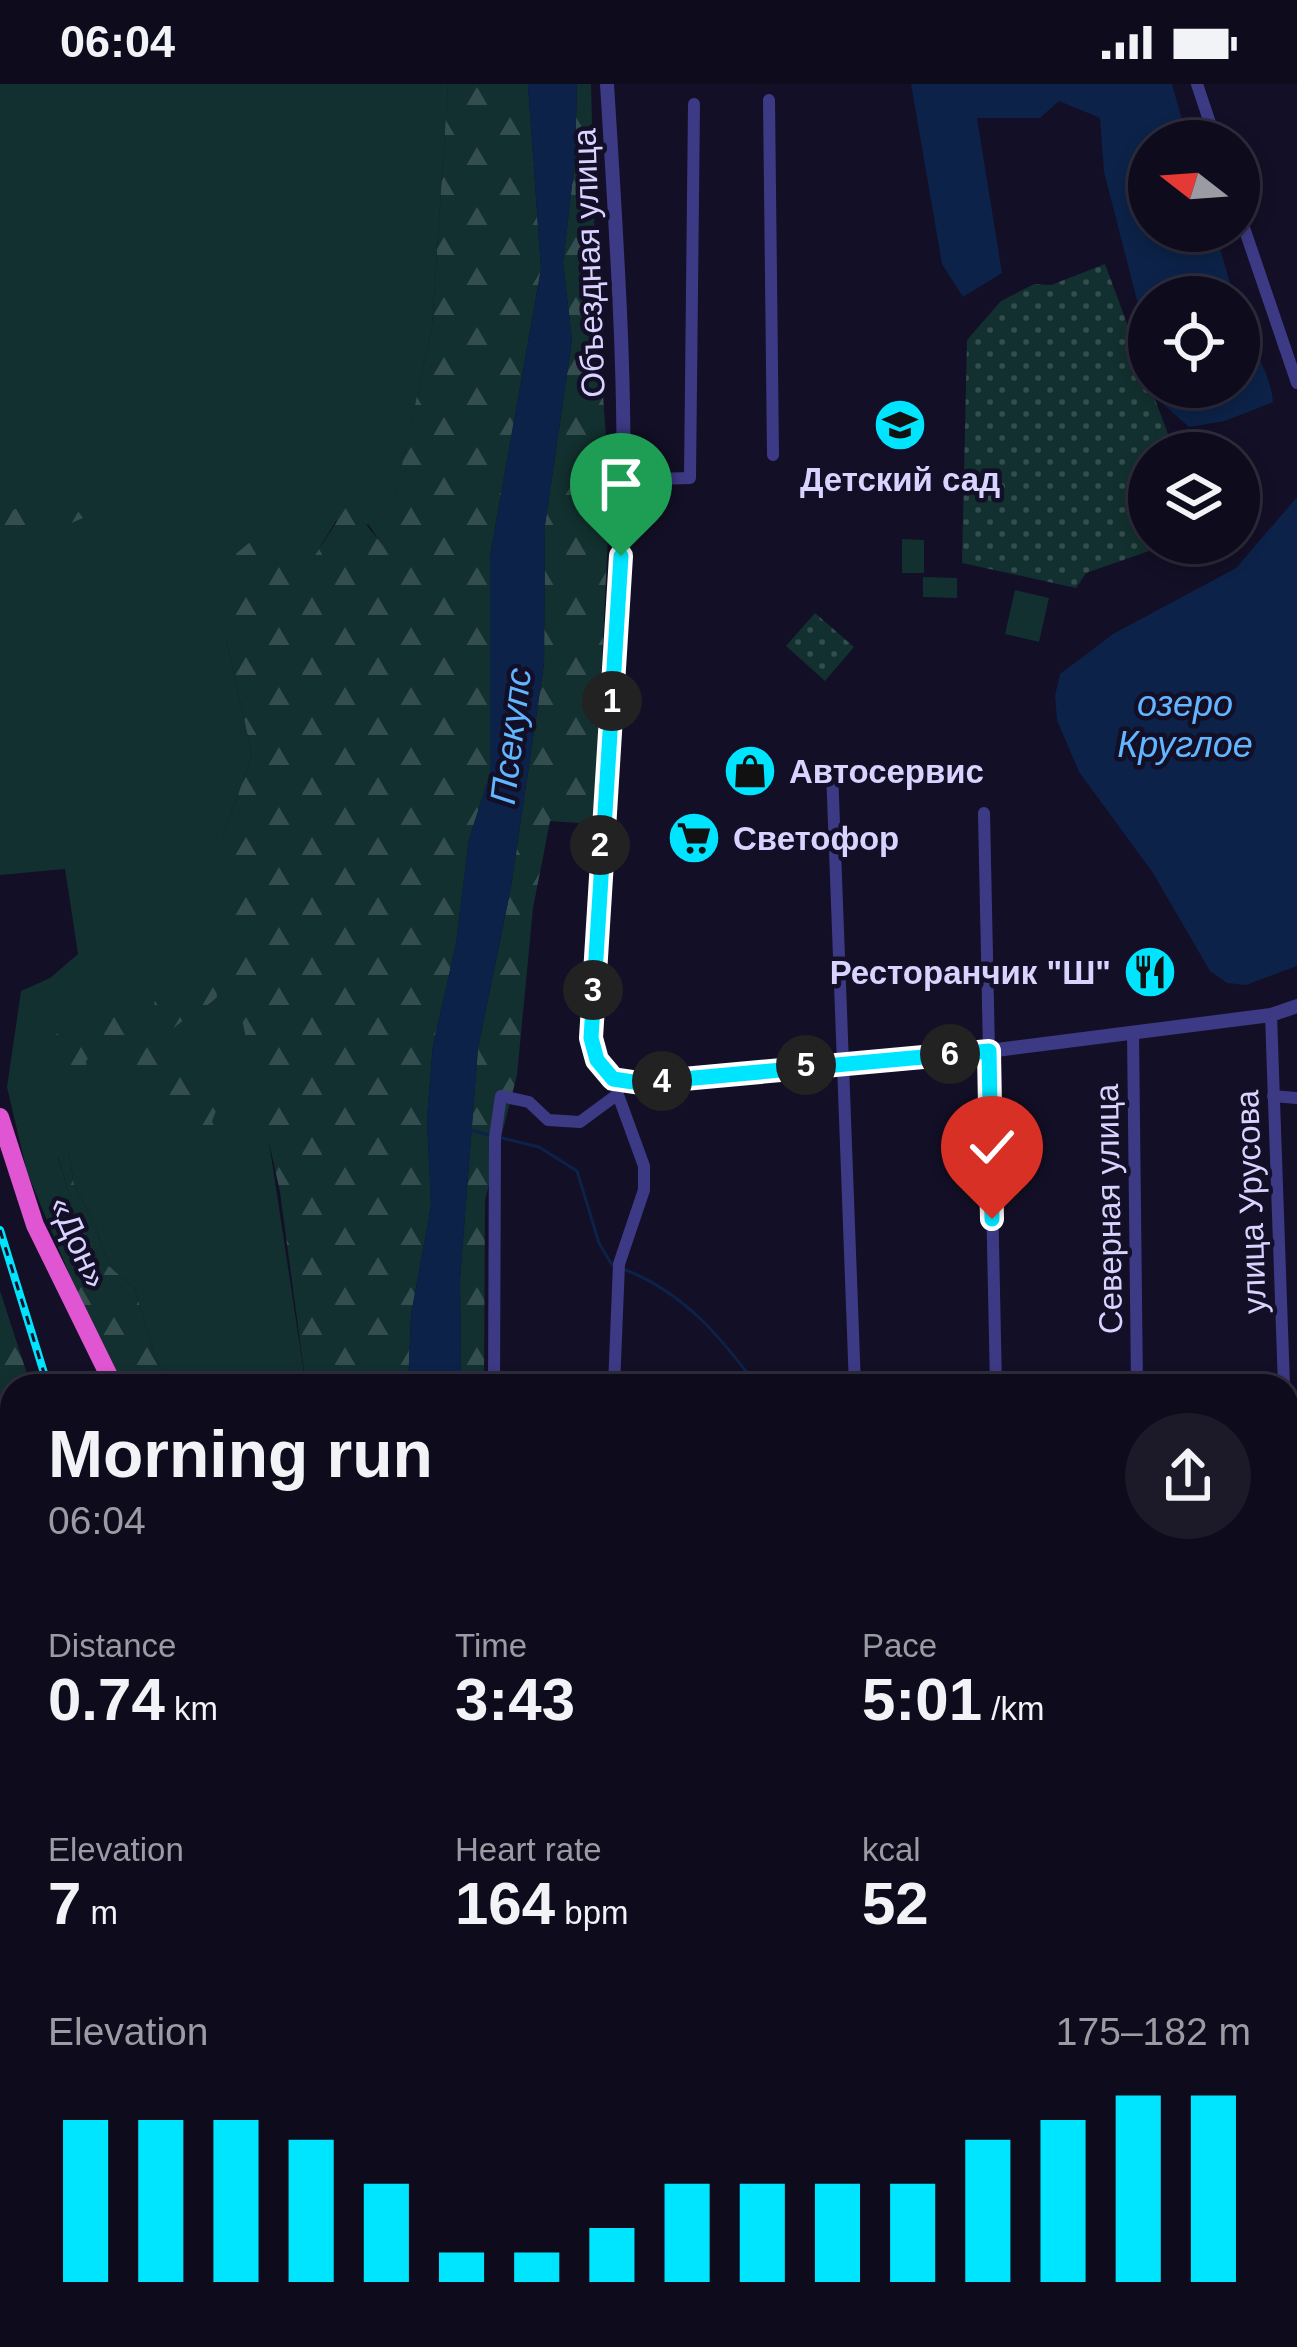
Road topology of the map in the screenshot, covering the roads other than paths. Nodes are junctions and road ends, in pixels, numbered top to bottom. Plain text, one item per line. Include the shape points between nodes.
1 (607, 84) edge
2 (1198, 84) edge
3 (769, 100) dead end
4 (694, 104) dead end
5 (1209, 120) edge
6 (1252, 252) edge
7 (1297, 383) edge
8 (773, 455) dead end
9 (621, 481) junction
10 (832, 770) dead end
11 (984, 813) dead end
12 (1297, 1006) edge
13 (1270, 1015) junction
14 (1133, 1032) junction
15 (989, 1051) junction
16 (846, 1061) junction
17 (616, 1087) junction
18 (1273, 1096) junction
19 (1297, 1098) edge
20 (0, 1117) edge
21 (1290, 1371) edge
22 (108, 1374) edge
23 (494, 1374) edge
24 (615, 1374) edge
25 (855, 1374) edge
26 (996, 1374) edge
27 (1137, 1374) edge

1 - 9 street, Объездная улица
2 - 5 street
3 - 8 street
4 - 9 street via 690,478
6 - 7 street
9 - 17 street, Объездная улица via 591,1038
10 - 16 street
11 - 15 street
12 - 13 street
13 - 14 street
13 - 18 street, улица Урусова
14 - 15 street
14 - 27 street, Северная улица
15 - 16 street
15 - 26 street
16 - 17 street
16 - 25 street
17 - 23 street via 580,1122 548,1120 529,1102 500,1096
17 - 24 street via 644,1166 644,1190 620,1264
18 - 19 street
18 - 21 street, улица Урусова
20 - 22 highway, «Дон» via 35,1225

